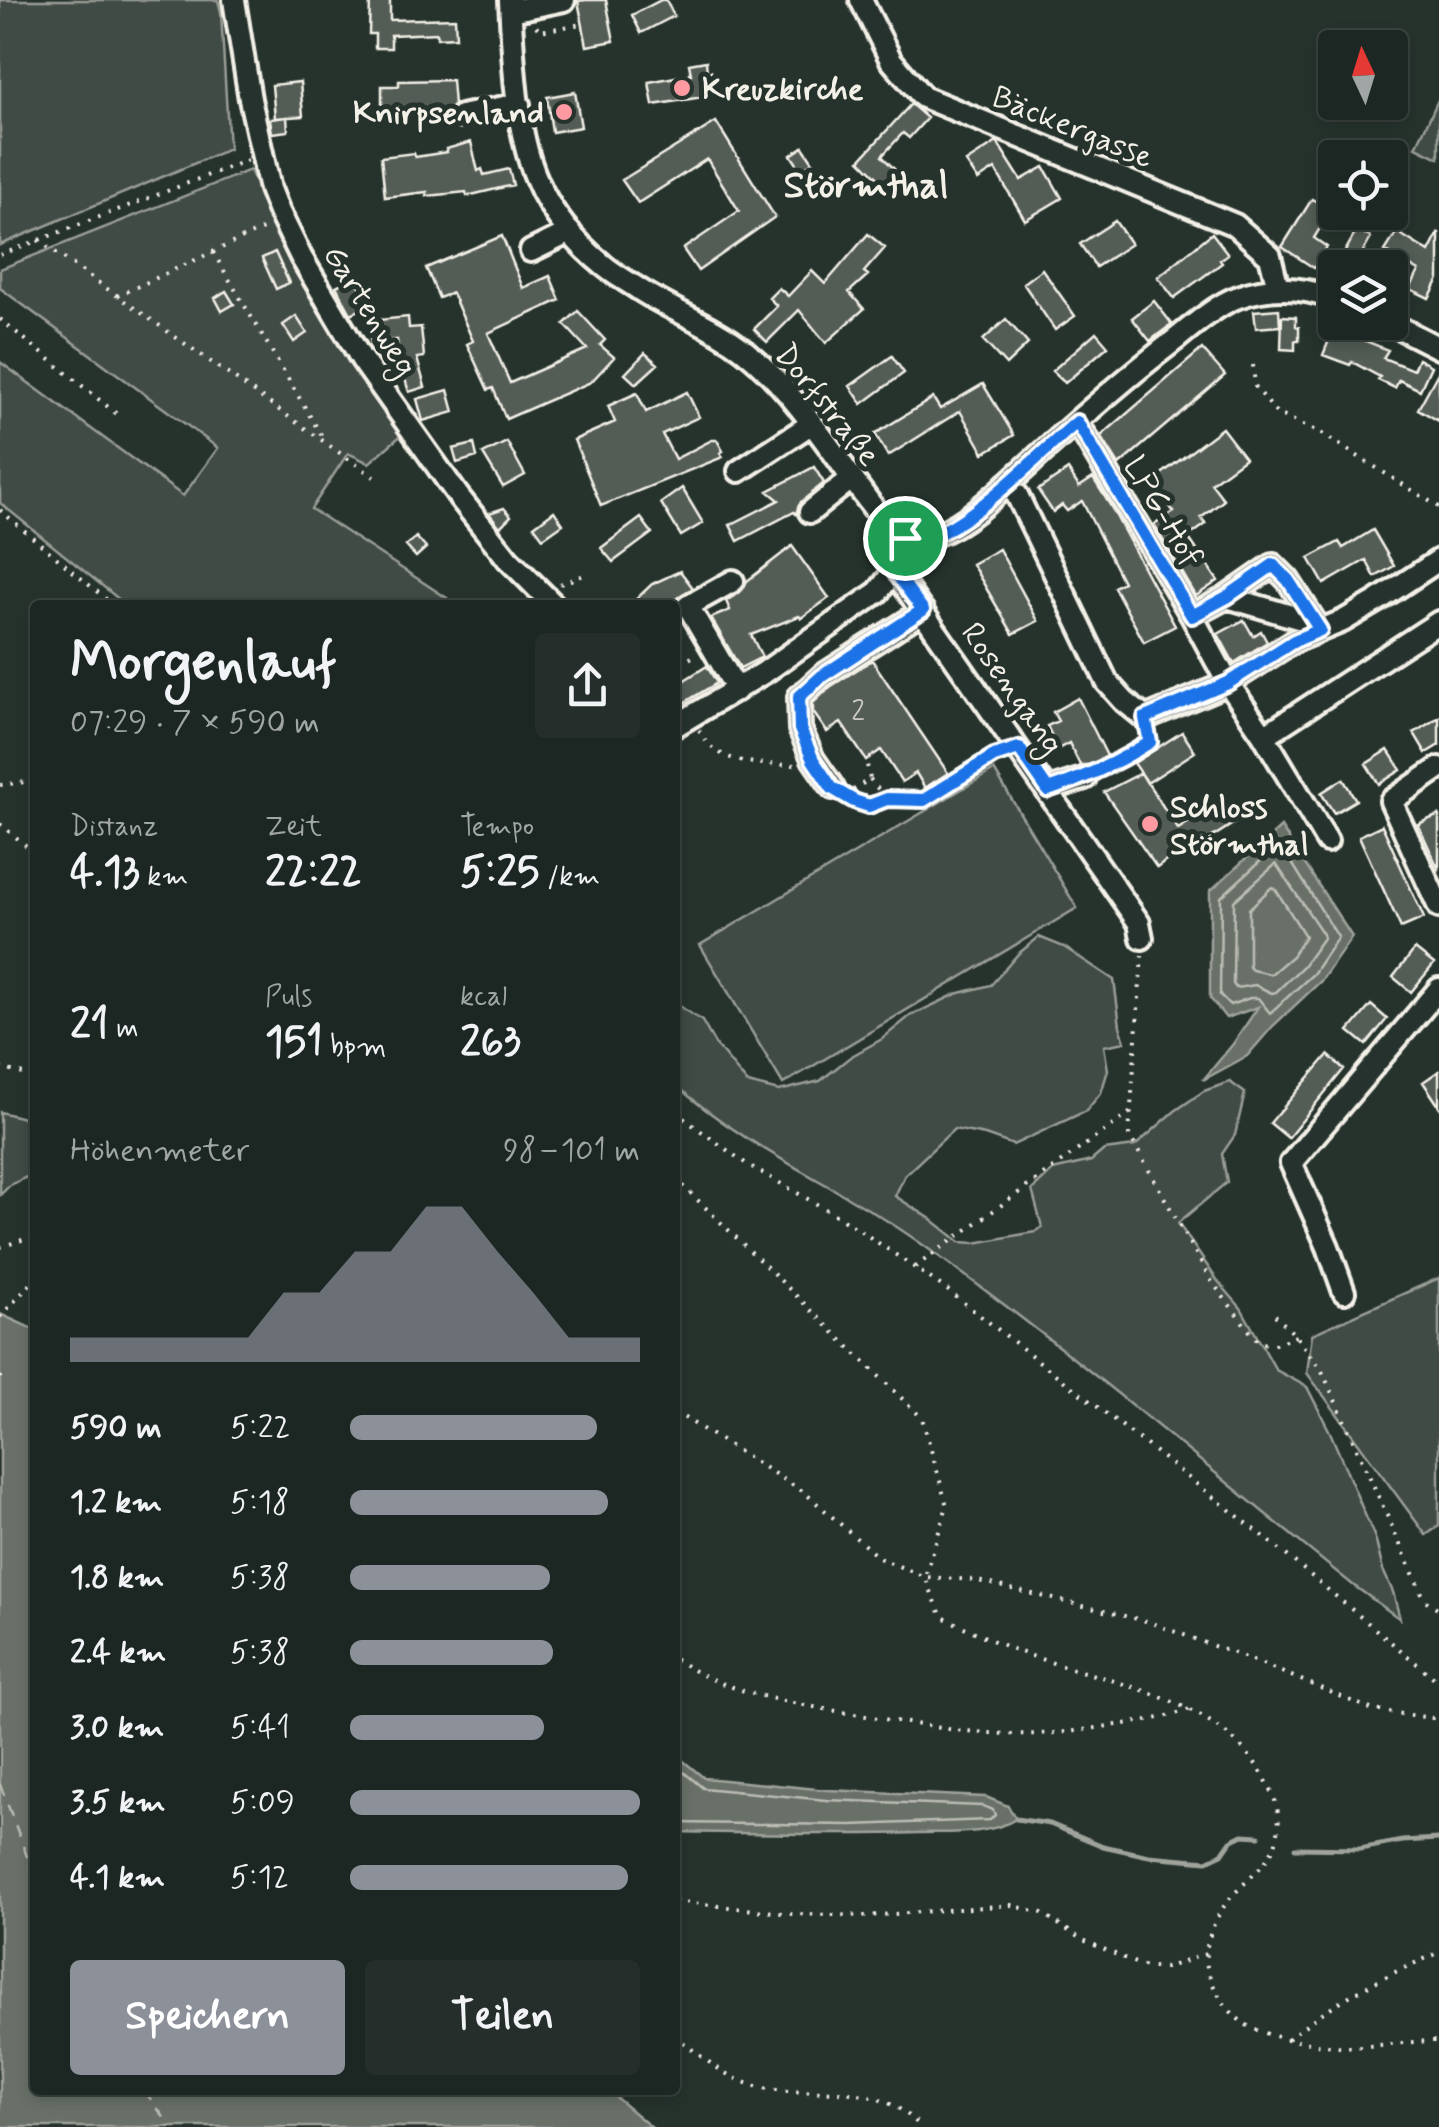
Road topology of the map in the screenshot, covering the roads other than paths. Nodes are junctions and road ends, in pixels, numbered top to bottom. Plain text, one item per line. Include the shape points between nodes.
1 (234, 0) edge
2 (564, 0) edge
3 (861, 0) edge
4 (516, 6) edge
5 (519, 104) junction
6 (462, 116) dead end
7 (570, 232) junction
8 (531, 251) dead end
9 (1278, 288) junction
10 (1318, 293) edge
11 (1408, 332) edge
12 (1439, 348) edge
13 (1077, 422) junction
14 (811, 424) junction
15 (739, 471) dead end
16 (852, 480) junction
17 (1007, 484) junction
18 (810, 512) dead end
19 (905, 538) junction
20 (1439, 560) edge
21 (894, 571) junction
22 (733, 581) dead end
23 (1227, 597) junction
24 (548, 599) edge
25 (923, 610) junction
26 (1192, 616) junction
27 (1439, 622) edge
28 (1318, 627) junction
29 (1228, 683) junction
30 (738, 690) junction
31 (683, 722) edge
32 (1264, 736) junction
33 (1439, 768) edge
34 (1085, 778) road end
35 (832, 788) dead end
36 (1048, 790) junction
37 (1327, 841) dead end
38 (1439, 907) edge
39 (1142, 938) road end
40 (1439, 988) edge
41 (1344, 1292) dead end

1 - 24 street, Gartenweg via 270,189 302,258 362,360 459,497
2 - 4 street
3 - 9 street, Bäckergasse via 891,60 923,97 1235,225 1270,256
4 - 5 street, Dorfstraße
5 - 6 street
5 - 7 street, Dorfstraße via 537,181
7 - 8 street
7 - 14 street, Dorfstraße via 602,264 743,349 778,380
9 - 10 street
9 - 13 street via 1235,298
11 - 12 street
13 - 17 street
13 - 26 street, LPG-Hof
14 - 15 street
14 - 16 street, Dorfstraße
16 - 18 street
16 - 19 street, Dorfstraße via 889,528
17 - 19 street via 940,533
17 - 29 street via 1107,682 1124,702 1145,718
19 - 21 street
20 - 28 street via 1343,621
21 - 25 street, Rosengang
21 - 30 street via 878,592
22 - 30 street via 688,606
23 - 26 street
23 - 28 street
23 - 28 street via 1273,565
25 - 35 street via 799,697 800,729
25 - 36 street, Rosengang
26 - 29 street, LPG-Hof
27 - 32 street
28 - 29 street
29 - 32 street, LPG-Hof
30 - 31 street
32 - 37 street, LPG-Hof
33 - 38 street via 1391,800
34 - 36 street
36 - 39 street, Rosengang via 1140,923
40 - 41 street via 1291,1163

